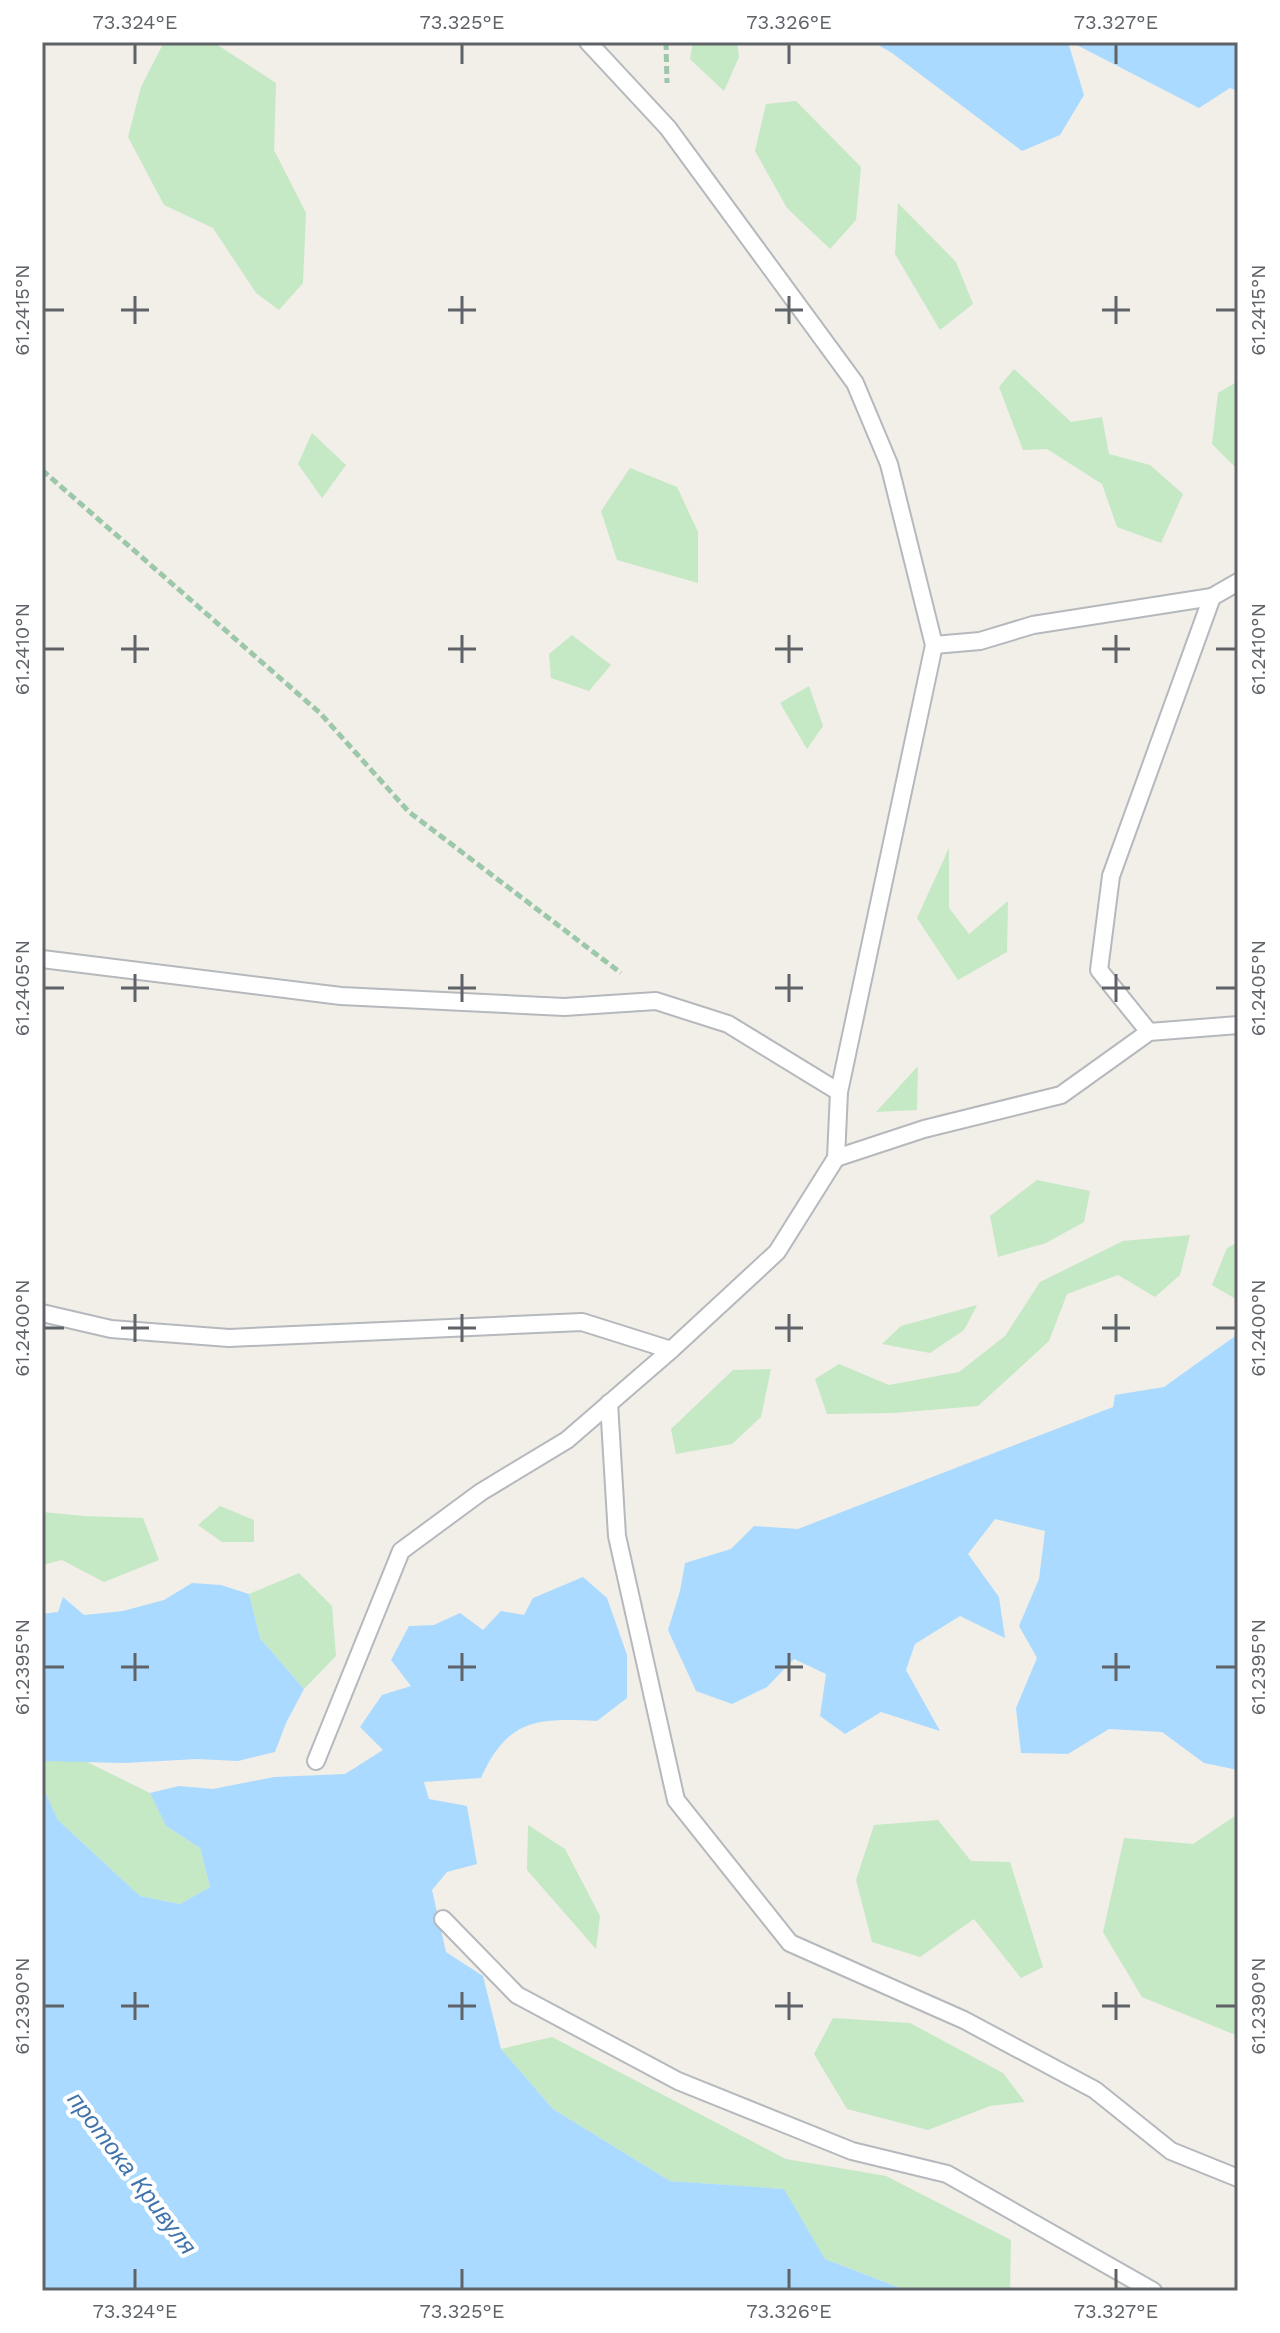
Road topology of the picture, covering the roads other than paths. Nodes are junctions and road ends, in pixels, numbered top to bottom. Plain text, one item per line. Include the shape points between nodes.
1 (588, 42) edge
2 (1238, 582) edge
3 (1212, 597) junction
4 (934, 645) junction
5 (42, 959) edge
6 (1238, 1025) edge
7 (1149, 1032) junction
8 (839, 1092) junction
9 (836, 1158) junction
10 (42, 1313) edge
11 (671, 1350) junction
12 (609, 1403) junction
13 (316, 1761) dead end
14 (443, 1919) dead end
15 (1238, 2178) edge
16 (1153, 2291) edge

1 - 4 lane via 668,128 855,383 889,464
2 - 3 lane
3 - 4 lane
3 - 7 lane via 1111,876 1099,970
4 - 8 lane
5 - 8 lane via 341,996 564,1007 656,1001 728,1024
6 - 7 lane
7 - 9 lane via 1061,1095 924,1129
8 - 9 lane
9 - 11 lane via 777,1252
10 - 11 lane via 111,1329 229,1338 582,1322
11 - 12 lane
12 - 13 lane via 567,1440 481,1492 401,1551
12 - 15 lane via 617,1536 676,1800 790,1943 990,2034 1095,2090 1171,2151
14 - 16 lane via 517,1995 678,2081 852,2151 947,2174

